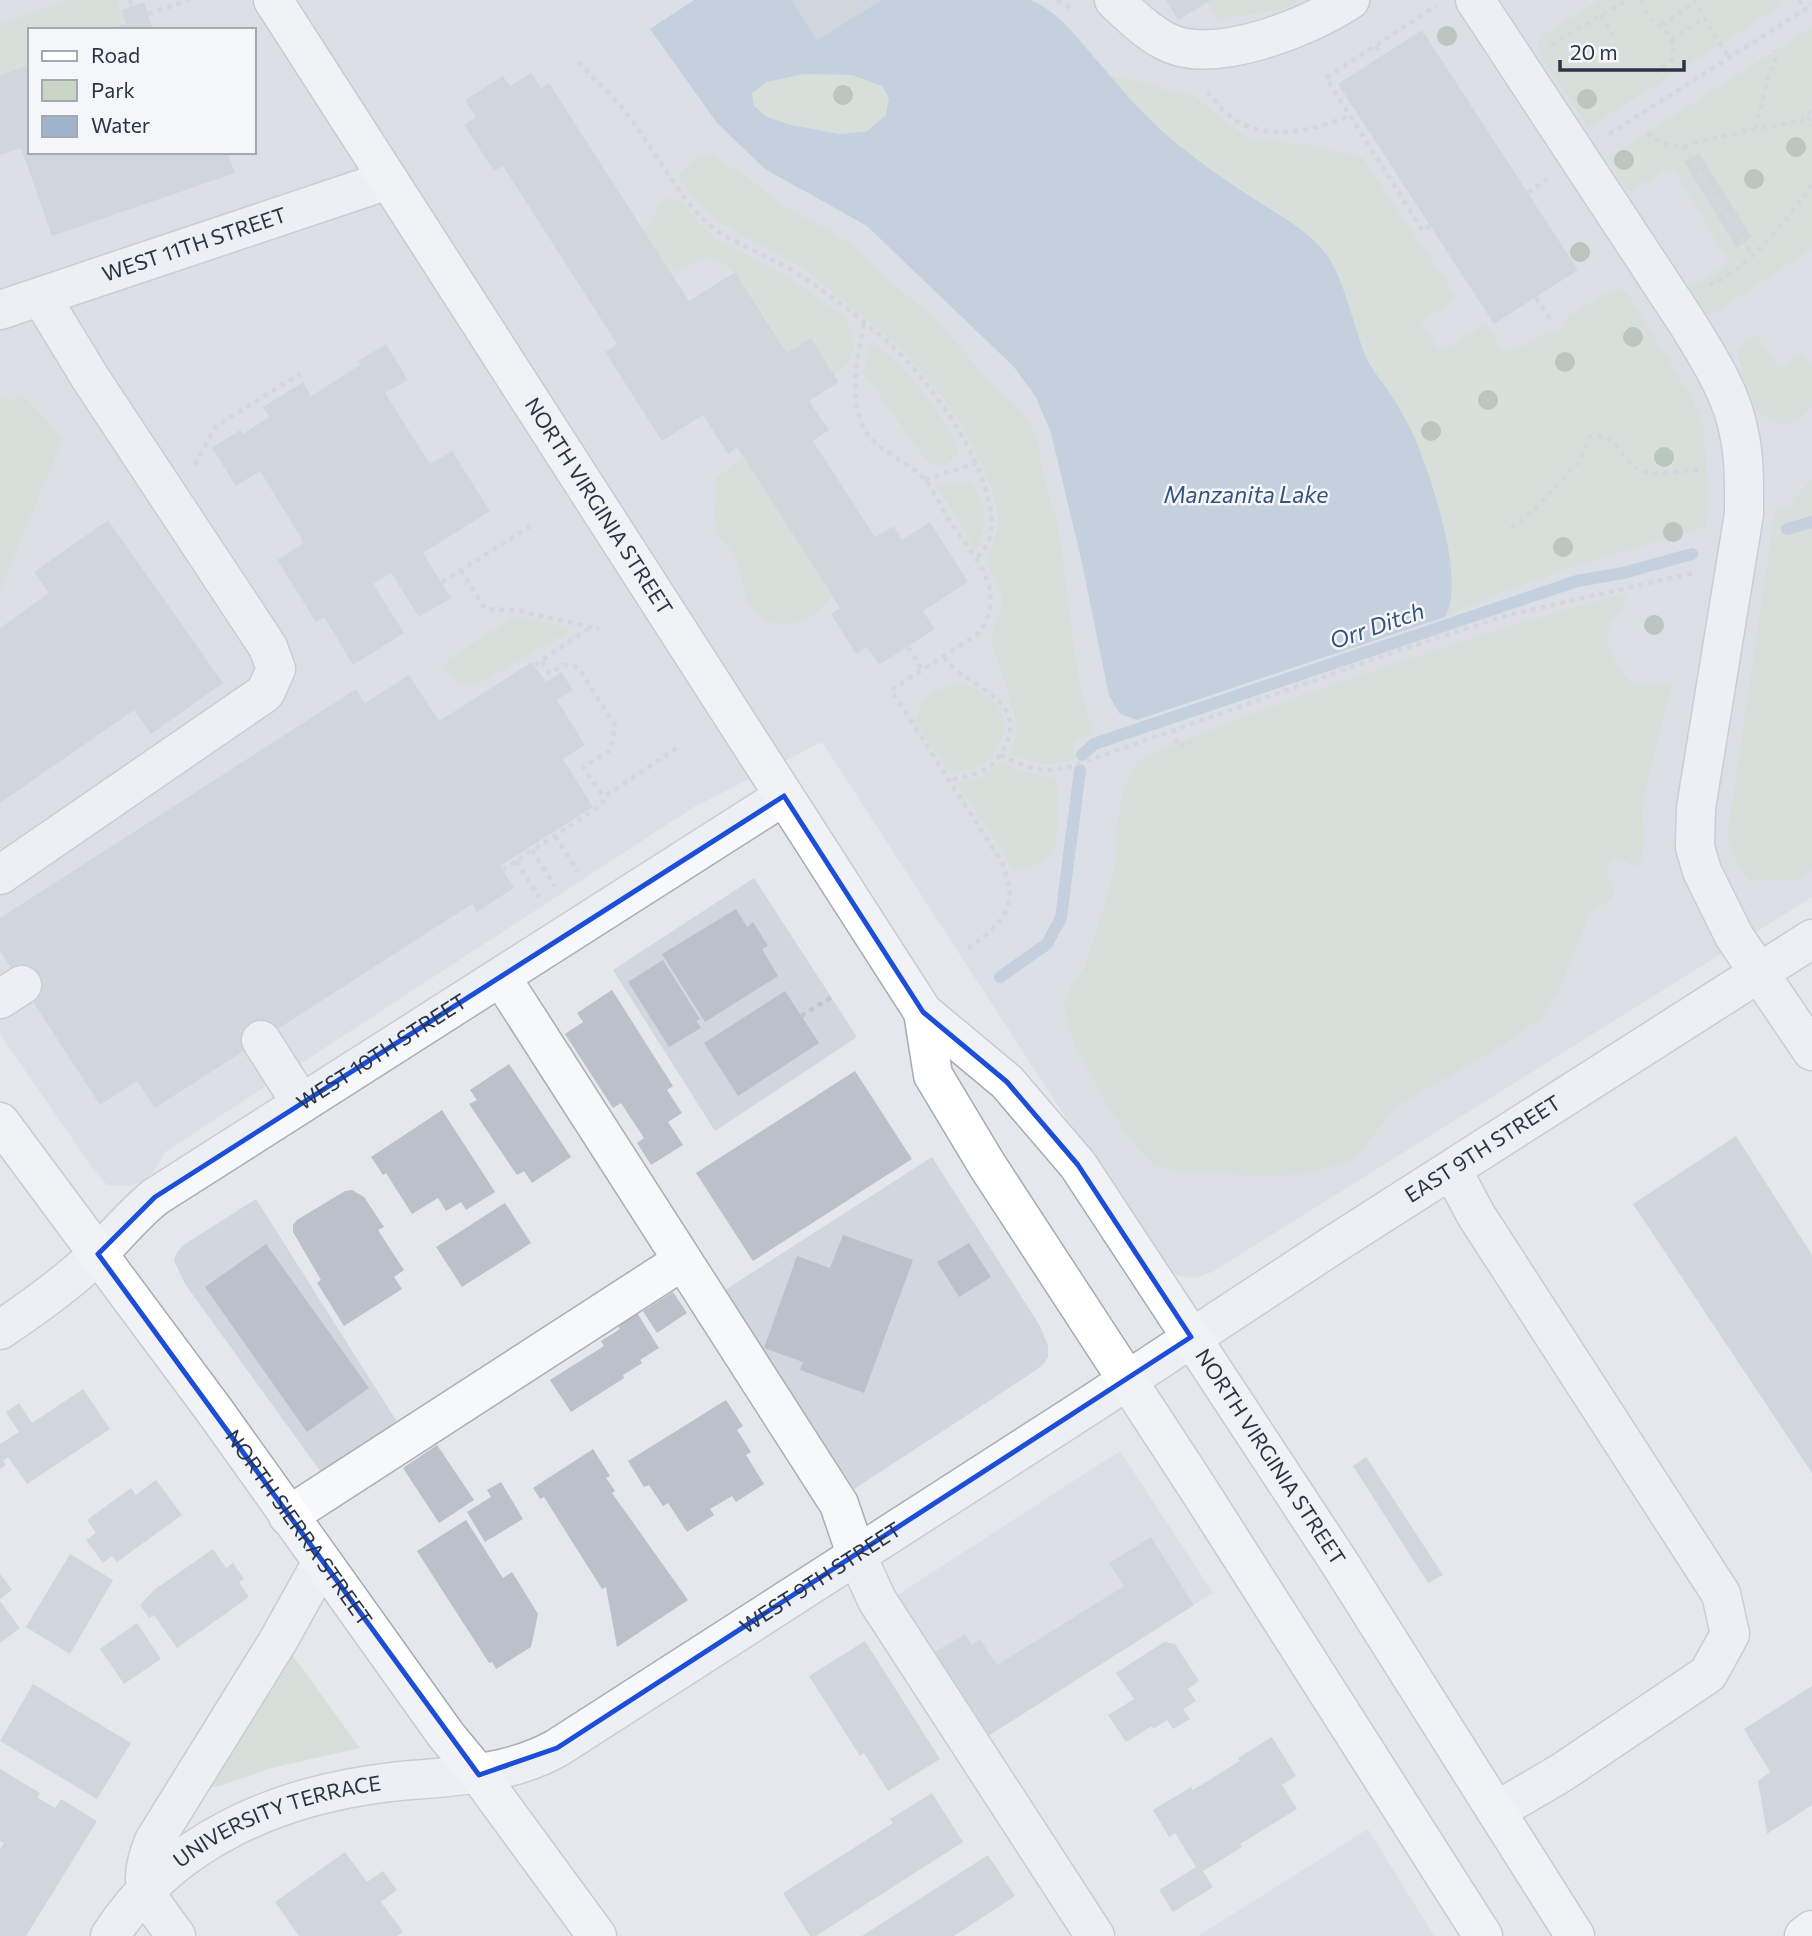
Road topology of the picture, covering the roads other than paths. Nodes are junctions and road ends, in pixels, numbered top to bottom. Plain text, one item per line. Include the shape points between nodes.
1 (273, 0) edge
2 (1114, 0) edge
3 (1350, 0) edge
4 (1459, 1) edge
5 (388, 180) junction
6 (41, 298) junction
7 (0, 310) edge
8 (784, 796) junction
9 (0, 875) edge
10 (1812, 939) edge
11 (1760, 973) junction
12 (501, 977) junction
13 (923, 1012) junction
14 (261, 1040) dead end
15 (1812, 1051) edge
16 (301, 1103) junction
17 (0, 1122) edge
18 (1452, 1170) junction
19 (97, 1254) junction
20 (682, 1261) junction
21 (0, 1330) edge
22 (1191, 1337) junction
23 (1140, 1371) junction
24 (288, 1516) junction
25 (856, 1554) junction
26 (322, 1562) junction
27 (480, 1775) junction
28 (1496, 1811) junction
29 (145, 1892) junction
30 (1812, 1930) edge
31 (110, 1936) edge
32 (176, 1936) edge
33 (597, 1936) edge
34 (1095, 1936) edge
35 (1483, 1936) edge
36 (1575, 1936) edge
37 (1804, 1936) edge

1 - 5 main road, NORTH VIRGINIA STREET
2 - 3 street via 1167,42 1200,50 1247,44 1294,30
4 - 11 street via 1567,165 1710,361 1739,432 1744,514 1696,808 1695,847 1734,936
5 - 6 street, WEST 11TH STREET
5 - 8 main road, NORTH VIRGINIA STREET
6 - 7 street, WEST 11TH STREET
6 - 9 street via 268,648 276,669 265,693
8 - 12 street, WEST 10TH STREET
8 - 13 main road, NORTH VIRGINIA STREET
10 - 11 street, EAST 9TH STREET
11 - 15 street
11 - 18 street, EAST 9TH STREET
12 - 16 street, WEST 10TH STREET
12 - 20 street
13 - 22 main road, NORTH VIRGINIA STREET via 1007,1082 1078,1165
13 - 23 main road, NORTH VIRGINIA STREET via 933,1075 987,1166
14 - 16 street
16 - 19 street, WEST 10TH STREET via 155,1197
17 - 19 main road, NORTH SIERRA STREET
18 - 22 street, EAST 9TH STREET
18 - 28 street via 1476,1215 1721,1594 1730,1634 1709,1674
19 - 21 street, WEST 10TH STREET via 54,1293
19 - 24 main road, NORTH SIERRA STREET
20 - 24 street
20 - 25 street via 839,1504
22 - 23 street, EAST 9TH STREET
22 - 28 main road, NORTH VIRGINIA STREET
23 - 25 street, WEST 9TH STREET
23 - 35 main road, NORTH VIRGINIA STREET
24 - 26 main road, NORTH SIERRA STREET
25 - 27 street, WEST 9TH STREET via 557,1748
25 - 34 street via 877,1600
26 - 27 main road, NORTH SIERRA STREET
26 - 29 street via 154,1841
27 - 29 street, UNIVERSITY TERRACE via 359,1787 257,1816 191,1850
27 - 33 main road, NORTH SIERRA STREET
28 - 36 main road, NORTH VIRGINIA STREET
29 - 31 street, UNIVERSITY TERRACE
29 - 32 street
30 - 37 main road

